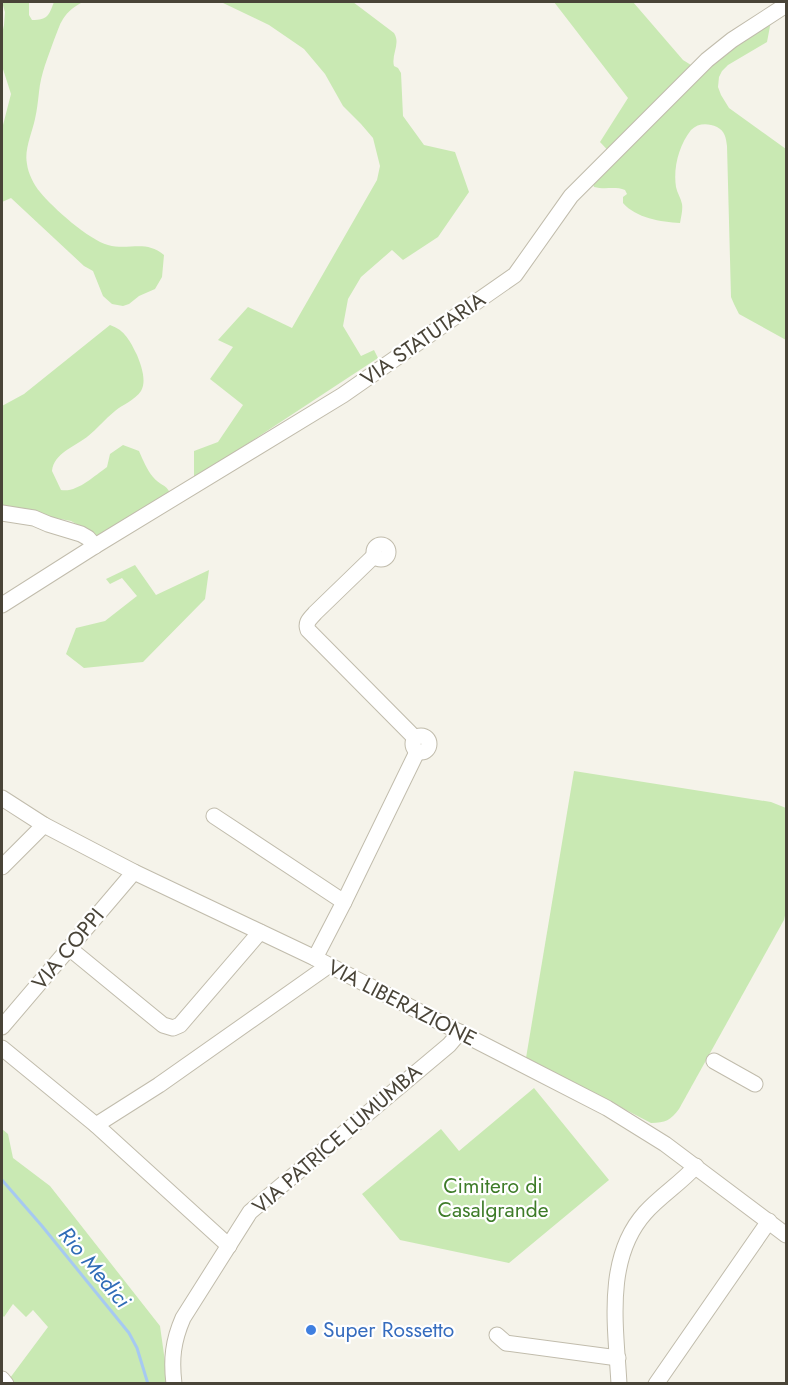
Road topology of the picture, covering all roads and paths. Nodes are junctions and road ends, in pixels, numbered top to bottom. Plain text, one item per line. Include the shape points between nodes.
1 (786, 5) edge
2 (2, 513) edge
3 (95, 546) junction
4 (375, 555) dead end
5 (2, 605) edge
6 (2, 798) edge
7 (214, 816) dead end
8 (44, 825) junction
9 (2, 867) edge
10 (134, 872) junction
11 (344, 902) junction
12 (260, 932) junction
13 (69, 948) junction
14 (322, 962) junction
15 (2, 1027) edge
16 (460, 1032) junction
17 (2, 1048) edge
18 (714, 1061) dead end
19 (755, 1084) dead end
20 (96, 1125) junction
21 (696, 1166) junction
22 (769, 1221) junction
23 (786, 1235) edge
24 (229, 1246) junction
25 (497, 1335) dead end
26 (618, 1358) junction
27 (2, 1379) edge
28 (6, 1383) edge
29 (174, 1383) edge
30 (619, 1383) edge
31 (656, 1383) edge

1 - 3 street, VIA STATUTARIA via 712,56 611,156 571,196 515,275 343,395
2 - 3 street via 34,518 81,534
3 - 5 street, VIA STATUTARIA
4 - 11 street via 307,622 308,630 416,745
6 - 8 street, VIA LIBERAZIONE
7 - 11 street
8 - 9 street
8 - 10 street, VIA LIBERAZIONE
10 - 12 street, VIA LIBERAZIONE
10 - 13 street, VIA COPPI
11 - 14 street
12 - 13 street via 180,1025 173,1028 163,1025
12 - 14 street, VIA LIBERAZIONE
13 - 15 street, VIA COPPI
14 - 16 street, VIA LIBERAZIONE
14 - 20 street via 168,1078
16 - 21 street, VIA LIBERAZIONE via 607,1108
16 - 24 street, VIA PATRICE LUMUMBA via 254,1208
17 - 20 street
18 - 19 street
20 - 24 street
21 - 22 street, VIA LIBERAZIONE
21 - 26 street via 645,1214 625,1245 616,1285
22 - 23 street, VIA LIBERAZIONE
22 - 31 street
24 - 29 street, VIA PATRICE LUMUMBA via 176,1335
25 - 26 street via 506,1343
26 - 30 street
27 - 28 street

